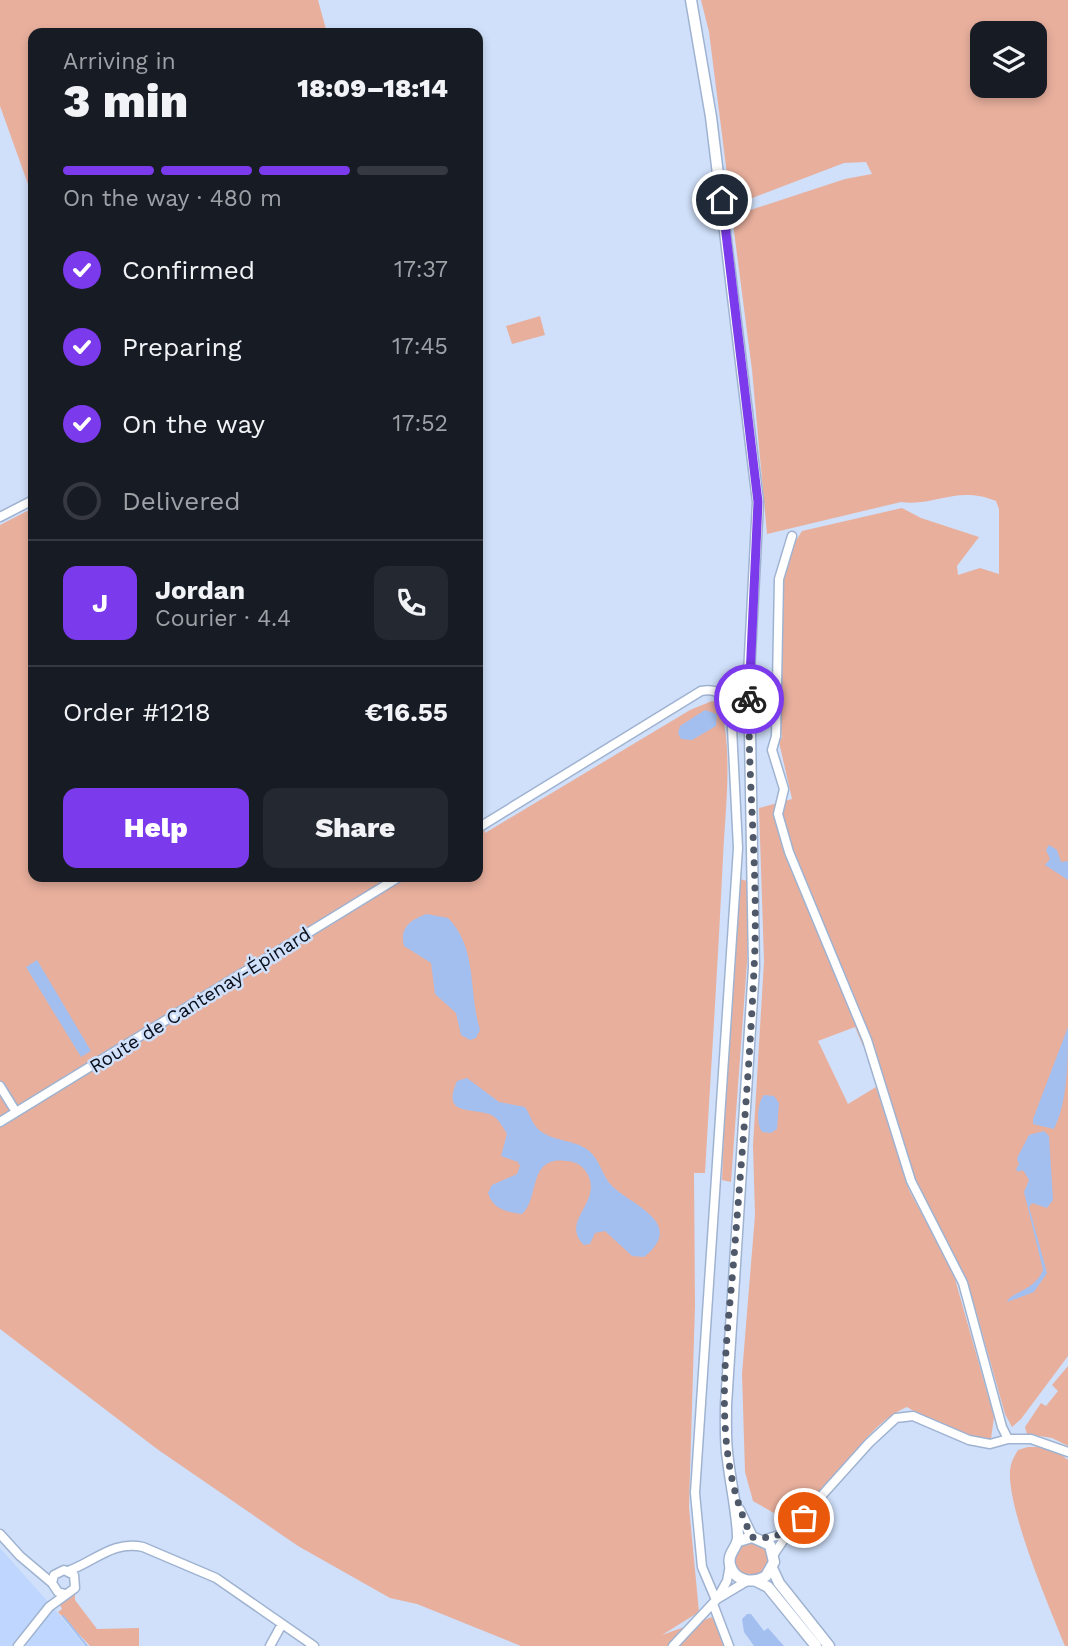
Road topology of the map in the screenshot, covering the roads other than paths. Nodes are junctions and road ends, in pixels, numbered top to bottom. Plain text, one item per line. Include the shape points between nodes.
1 (691, 0) edge
2 (28, 503) edge
3 (0, 517) edge
4 (792, 536) dead end
5 (483, 825) edge
6 (391, 882) edge
7 (0, 1086) edge
8 (16, 1112) junction
9 (0, 1122) edge
10 (1008, 1439) junction
11 (1068, 1452) edge
12 (737, 1506) junction
13 (789, 1532) junction
14 (0, 1534) edge
15 (752, 1537) junction
16 (763, 1540) junction
17 (738, 1541) junction
18 (774, 1554) junction
19 (88, 1563) junction
20 (730, 1565) junction
21 (32, 1566) junction
22 (772, 1568) junction
23 (68, 1571) junction
24 (57, 1573) junction
25 (76, 1581) junction
26 (751, 1581) junction
27 (52, 1585) junction
28 (65, 1594) junction
29 (715, 1601) junction
30 (49, 1608) junction
31 (282, 1624) junction
32 (18, 1646) edge
33 (270, 1646) edge
34 (314, 1646) edge
35 (673, 1646) edge
36 (729, 1646) edge
37 (816, 1646) edge
38 (829, 1646) edge

1 - 12 main road via 716,159 758,502 749,674 754,967 726,1405 728,1460
2 - 3 street
4 - 10 street via 779,579 777,611 772,750 784,789 778,814 789,852 867,1040 911,1181 963,1283
5 - 29 street via 691,696 715,690 731,708 738,848 695,1493 700,1555
6 - 8 street, Route de Cantenay-Épinard
7 - 8 street
8 - 9 street, Route de Cantenay-Épinard
10 - 11 street via 1031,1439
10 - 13 street via 990,1444 949,1434 913,1416 896,1418
12 - 15 main road
12 - 17 main road
13 - 16 street
13 - 18 street
14 - 21 street
15 - 16 main road
15 - 17 main road
16 - 18 main road
17 - 20 main road
18 - 22 main road
19 - 23 street
19 - 25 street
19 - 31 street via 110,1549 143,1547 216,1578
20 - 26 main road via 738,1576
20 - 29 street
21 - 24 street
21 - 27 street
22 - 26 main road
22 - 38 main road via 779,1584
23 - 24 street
23 - 25 street
24 - 27 street
25 - 28 street via 73,1591
26 - 29 street
26 - 37 main road via 768,1587
27 - 28 street
27 - 30 street
28 - 30 street
29 - 35 street
29 - 36 street
30 - 32 street
31 - 33 street
31 - 34 street

